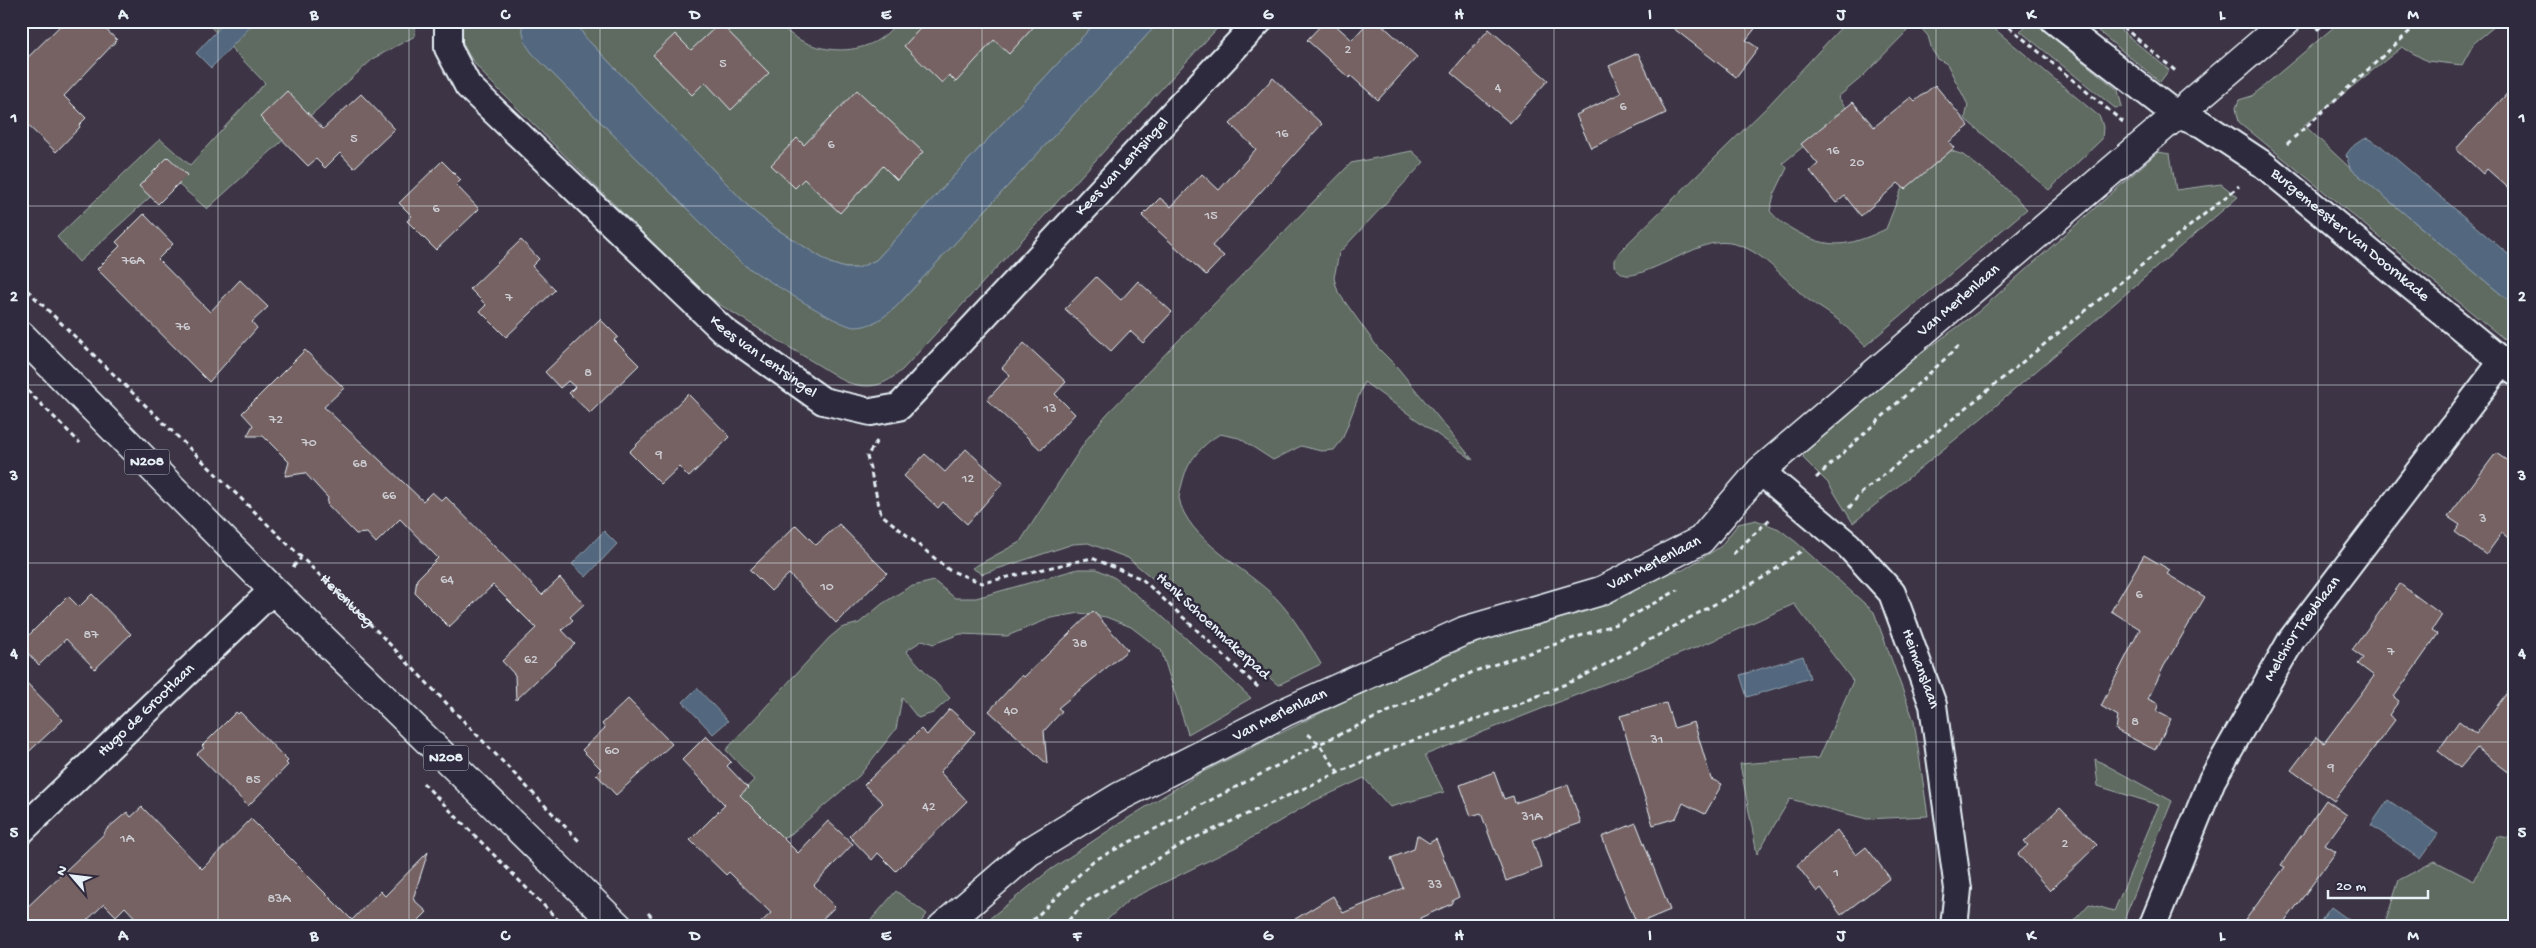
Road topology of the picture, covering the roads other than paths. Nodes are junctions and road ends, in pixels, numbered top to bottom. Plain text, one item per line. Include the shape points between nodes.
1 (448, 21) edge
2 (1259, 21) edge
3 (2055, 21) edge
4 (2287, 21) edge
5 (2176, 114) junction
6 (21, 334) edge
7 (2509, 367) edge
8 (1760, 471) junction
9 (272, 590) junction
10 (21, 831) edge
11 (619, 927) edge
12 (942, 927) edge
13 (1954, 927) edge
14 (2152, 927) edge

1 - 2 street, Kees van Lentsingel via 448,48 468,86 724,331 823,401 871,412 899,407
3 - 5 street, Burgemeester Van Doornkade
4 - 5 main road, Van Merlenlaan
5 - 7 street, Burgemeester Van Doornkade via 2202,124 2264,165
5 - 8 main road, Van Merlenlaan
6 - 9 main road, N208
7 - 14 street, Melchior Treublaan via 2292,639 2212,780
8 - 12 main road, Van Merlenlaan via 1701,540 1601,591 1464,631 1285,712 1119,797 1029,852
8 - 13 street, Heimanslaan via 1848,545 1892,593 1933,705 1958,889
9 - 10 street, Hugo de Grootlaan
9 - 11 main road, N208

